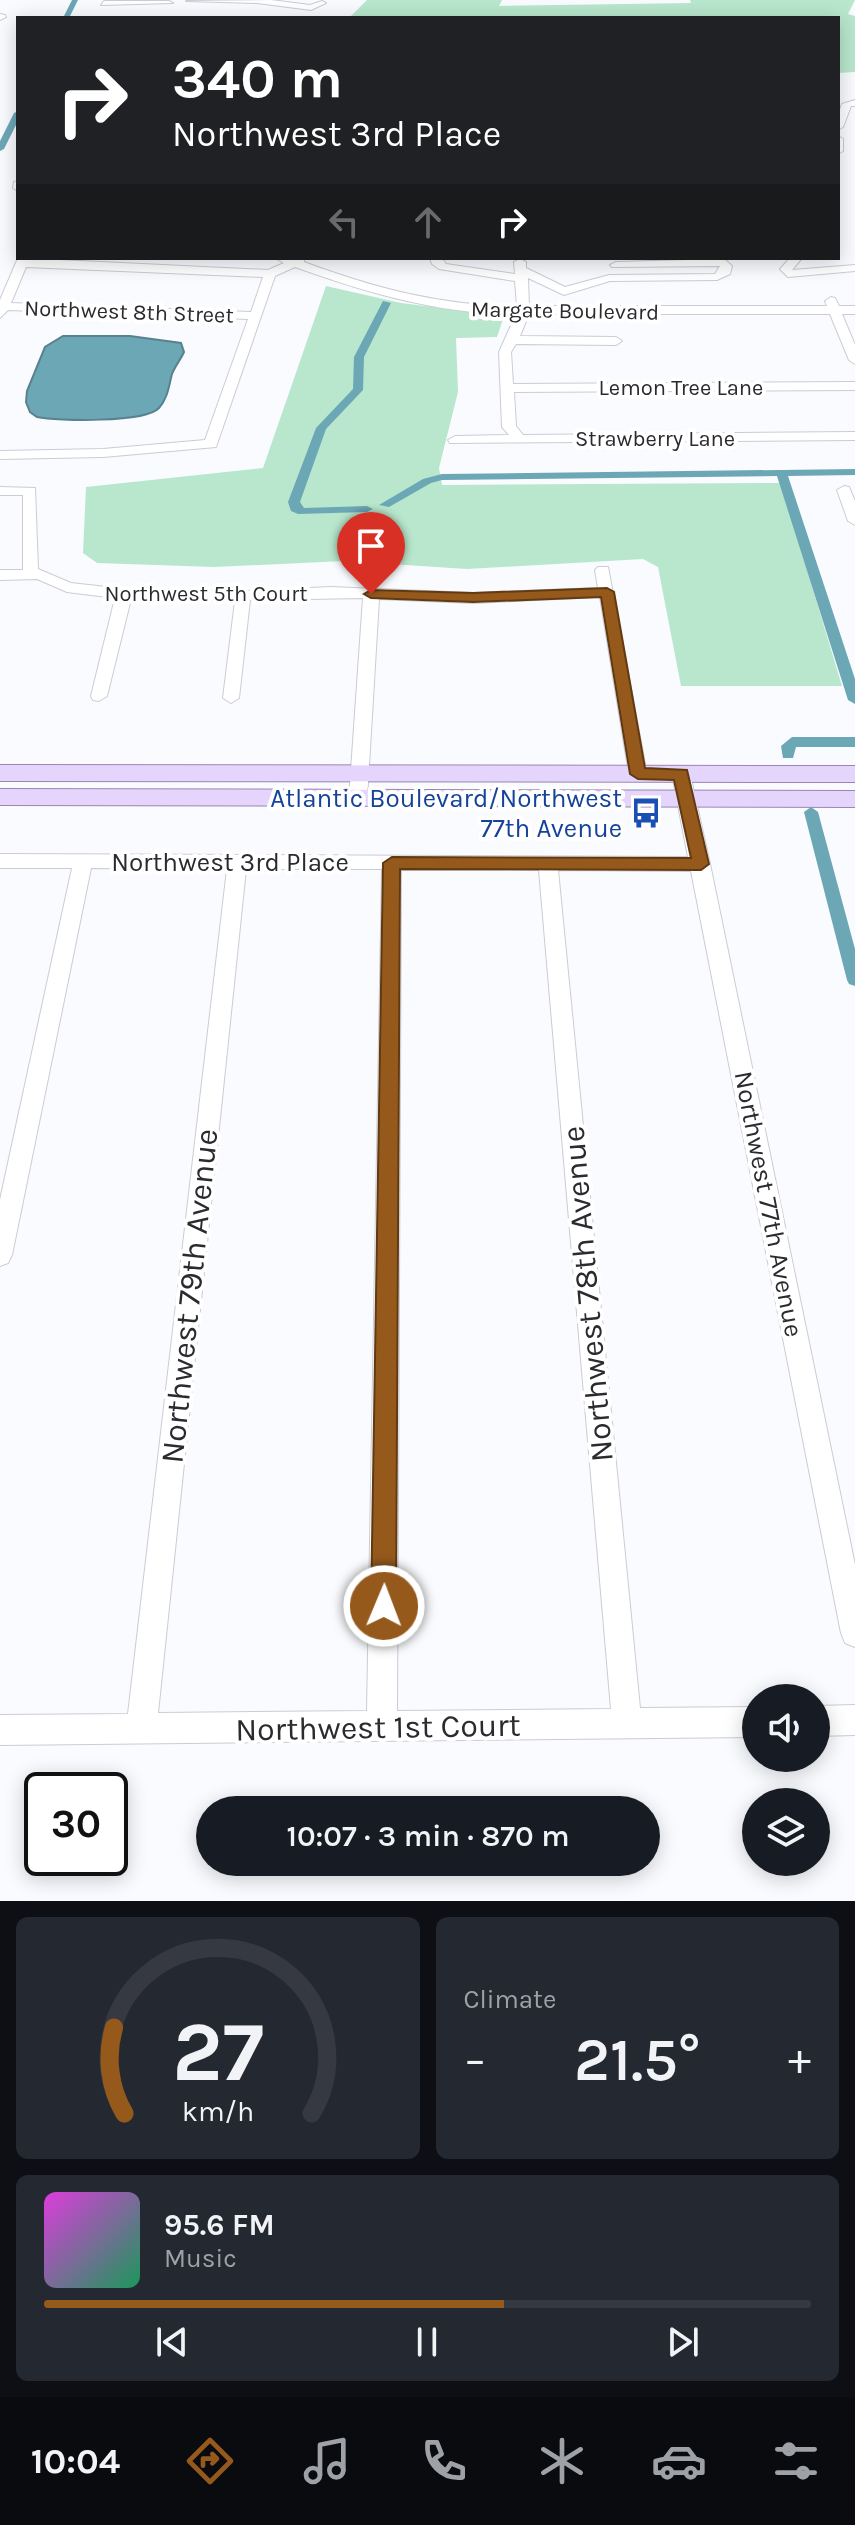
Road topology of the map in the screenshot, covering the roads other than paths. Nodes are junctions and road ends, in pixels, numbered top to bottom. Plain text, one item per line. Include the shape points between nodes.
1 (254, 0) edge
2 (275, 0) edge
3 (190, 1) edge
4 (324, 2) edge
5 (104, 3) dead end
6 (168, 4) edge
7 (855, 103) edge
8 (840, 122) edge
9 (294, 260) edge
10 (322, 260) edge
11 (438, 260) edge
12 (477, 260) edge
13 (606, 260) edge
14 (794, 260) edge
15 (23, 261) edge
16 (616, 265) junction
17 (521, 268) edge
18 (855, 268) edge
19 (268, 273) junction
20 (622, 278) junction
21 (855, 299) edge
22 (833, 306) junction
23 (523, 307) junction
24 (1, 310) edge
25 (855, 310) edge
26 (255, 316) junction
27 (511, 340) junction
28 (616, 341) dead end
29 (854, 355) edge
30 (855, 386) edge
31 (507, 388) junction
32 (855, 436) edge
33 (519, 439) junction
34 (455, 440) dead end
35 (0, 455) edge
36 (844, 490) dead end
37 (0, 491) edge
38 (855, 521) edge
39 (603, 570) dead end
40 (32, 574) junction
41 (1, 579) edge
42 (607, 592) junction
43 (124, 594) junction
44 (371, 594) junction
45 (243, 596) junction
46 (99, 696) dead end
47 (231, 698) dead end
48 (359, 772) junction
49 (0, 773) edge
50 (638, 774) junction
51 (855, 774) edge
52 (683, 786) junction
53 (0, 797) edge
54 (358, 799) junction
55 (855, 799) edge
56 (0, 861) edge
57 (83, 862) junction
58 (237, 862) junction
59 (392, 863) junction
60 (548, 864) junction
61 (701, 864) junction
62 (0, 1255) edge
63 (855, 1633) edge
64 (855, 1720) edge
65 (830, 1721) edge
66 (742, 1722) edge
67 (627, 1724) junction
68 (382, 1726) junction
69 (0, 1730) edge
70 (141, 1730) junction

1 - 3 street
1 - 4 street via 311,8
2 - 4 street
5 - 6 street
7 - 8 street via 847,104
9 - 19 street
9 - 23 street, Margate Boulevard via 369,290 411,300 479,310
10 - 23 street, Margate Boulevard via 383,282
11 - 17 street via 443,267
12 - 17 street
13 - 16 street
14 - 18 street via 788,274
15 - 19 street
15 - 24 street
16 - 20 street
16 - 20 street via 726,266 717,277
17 - 20 street via 564,291
17 - 23 street
19 - 26 street
21 - 22 street, Margate Boulevard
22 - 23 street, Margate Boulevard
22 - 25 street, Margate Boulevard
22 - 29 street
23 - 27 street
24 - 26 street, Northwest 8th Street
26 - 35 street via 211,444
27 - 28 street
27 - 31 street via 505,352
30 - 31 street, Lemon Tree Lane
31 - 33 street via 509,427
32 - 33 street, Strawberry Lane
33 - 34 street, Strawberry Lane
36 - 38 street
37 - 40 street via 30,491
39 - 42 street
40 - 41 street, Northwest 5th Court
40 - 43 street, Northwest 5th Court via 90,592
42 - 44 street, Northwest 5th Court via 473,598
42 - 50 street
43 - 45 street, Northwest 5th Court
43 - 46 street
44 - 45 street, Northwest 5th Court
44 - 48 street
45 - 47 street
48 - 49 main road
48 - 50 main road
48 - 54 street
50 - 52 main road
51 - 52 main road
52 - 54 main road
52 - 55 main road
52 - 61 street, Northwest 77th Avenue
53 - 54 main road
56 - 57 street, Northwest 3rd Place
57 - 58 street, Northwest 3rd Place
57 - 62 street
58 - 59 street, Northwest 3rd Place
58 - 70 street, Northwest 79th Avenue
59 - 60 street, Northwest 3rd Place
59 - 68 street
60 - 61 street, Northwest 3rd Place
60 - 67 street, Northwest 78th Avenue
61 - 63 street, Northwest 77th Avenue
64 - 65 street
66 - 67 street, Northwest 1st Court
67 - 68 street, Northwest 1st Court
68 - 70 street, Northwest 1st Court
69 - 70 street, Northwest 1st Court

